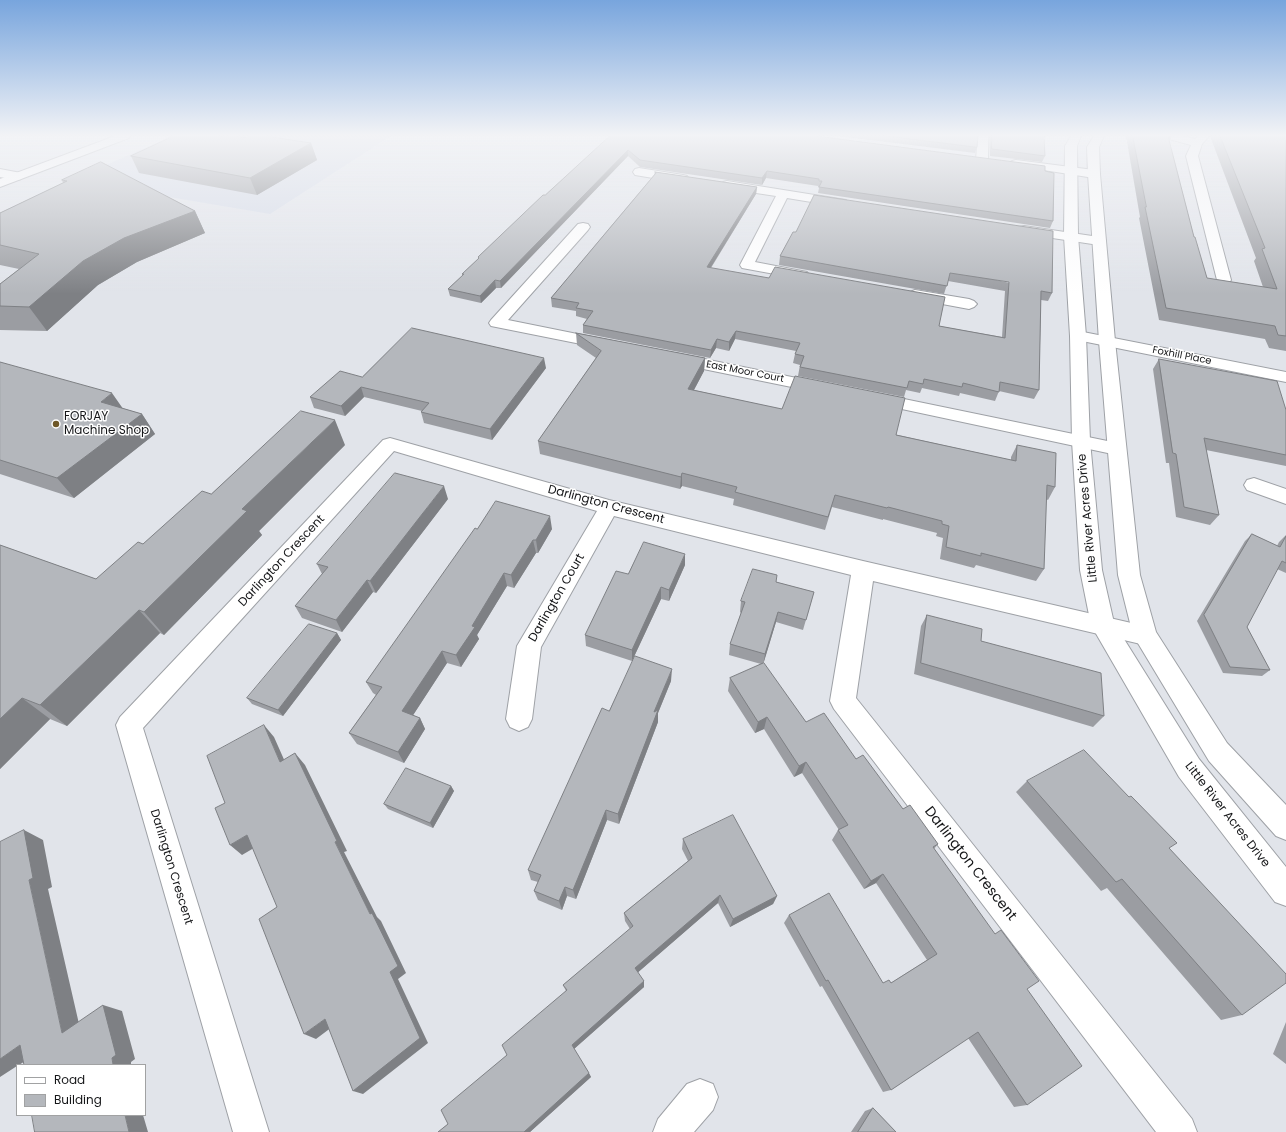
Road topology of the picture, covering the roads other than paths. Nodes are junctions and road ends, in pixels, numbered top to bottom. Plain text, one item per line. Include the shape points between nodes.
1 (748, 189) edge
2 (1070, 189) edge
3 (1095, 189) edge
4 (1200, 189) edge
5 (783, 194) junction
6 (854, 204) edge
7 (583, 227) dead end
8 (1011, 228) edge
9 (1071, 236) junction
10 (1099, 241) junction
11 (816, 277) edge
12 (1224, 280) edge
13 (900, 292) edge
14 (969, 304) dead end
15 (1078, 336) junction
16 (1107, 341) junction
17 (622, 348) edge
18 (660, 355) edge
19 (1286, 377) edge
20 (839, 391) edge
21 (863, 396) edge
22 (1081, 441) junction
23 (1117, 448) junction
24 (1254, 485) dead end
25 (1286, 497) edge
26 (609, 507) junction
27 (863, 570) junction
28 (1104, 625) junction
29 (1145, 635) junction
30 (519, 719) dead end
31 (1286, 826) edge
32 (1286, 891) edge
33 (700, 1097) dead end
34 (251, 1132) edge
35 (671, 1132) edge
36 (1179, 1132) edge

1 - 5 street
2 - 9 street, Little River Acres Drive
3 - 10 street
4 - 12 street
5 - 6 street
5 - 11 street via 746,265
7 - 17 street via 497,323
8 - 9 street
9 - 10 street
9 - 15 street, Little River Acres Drive
10 - 16 street
13 - 14 street
15 - 16 street, Foxhill Place
15 - 22 street, Little River Acres Drive
16 - 19 street, Foxhill Place
16 - 23 street
18 - 20 street, East Moor Court
21 - 22 street
22 - 23 street
22 - 28 street, Little River Acres Drive via 1091,570
23 - 29 street via 1129,575
24 - 25 street
26 - 27 street, Darlington Crescent
26 - 30 street, Darlington Court via 529,646
26 - 34 street, Darlington Crescent via 390,444 129,725
27 - 28 street, Darlington Crescent
27 - 36 street, Darlington Crescent via 843,701
28 - 29 street, Darlington Crescent
28 - 32 street, Little River Acres Drive via 1189,768
29 - 31 street via 1218,752
33 - 35 street

